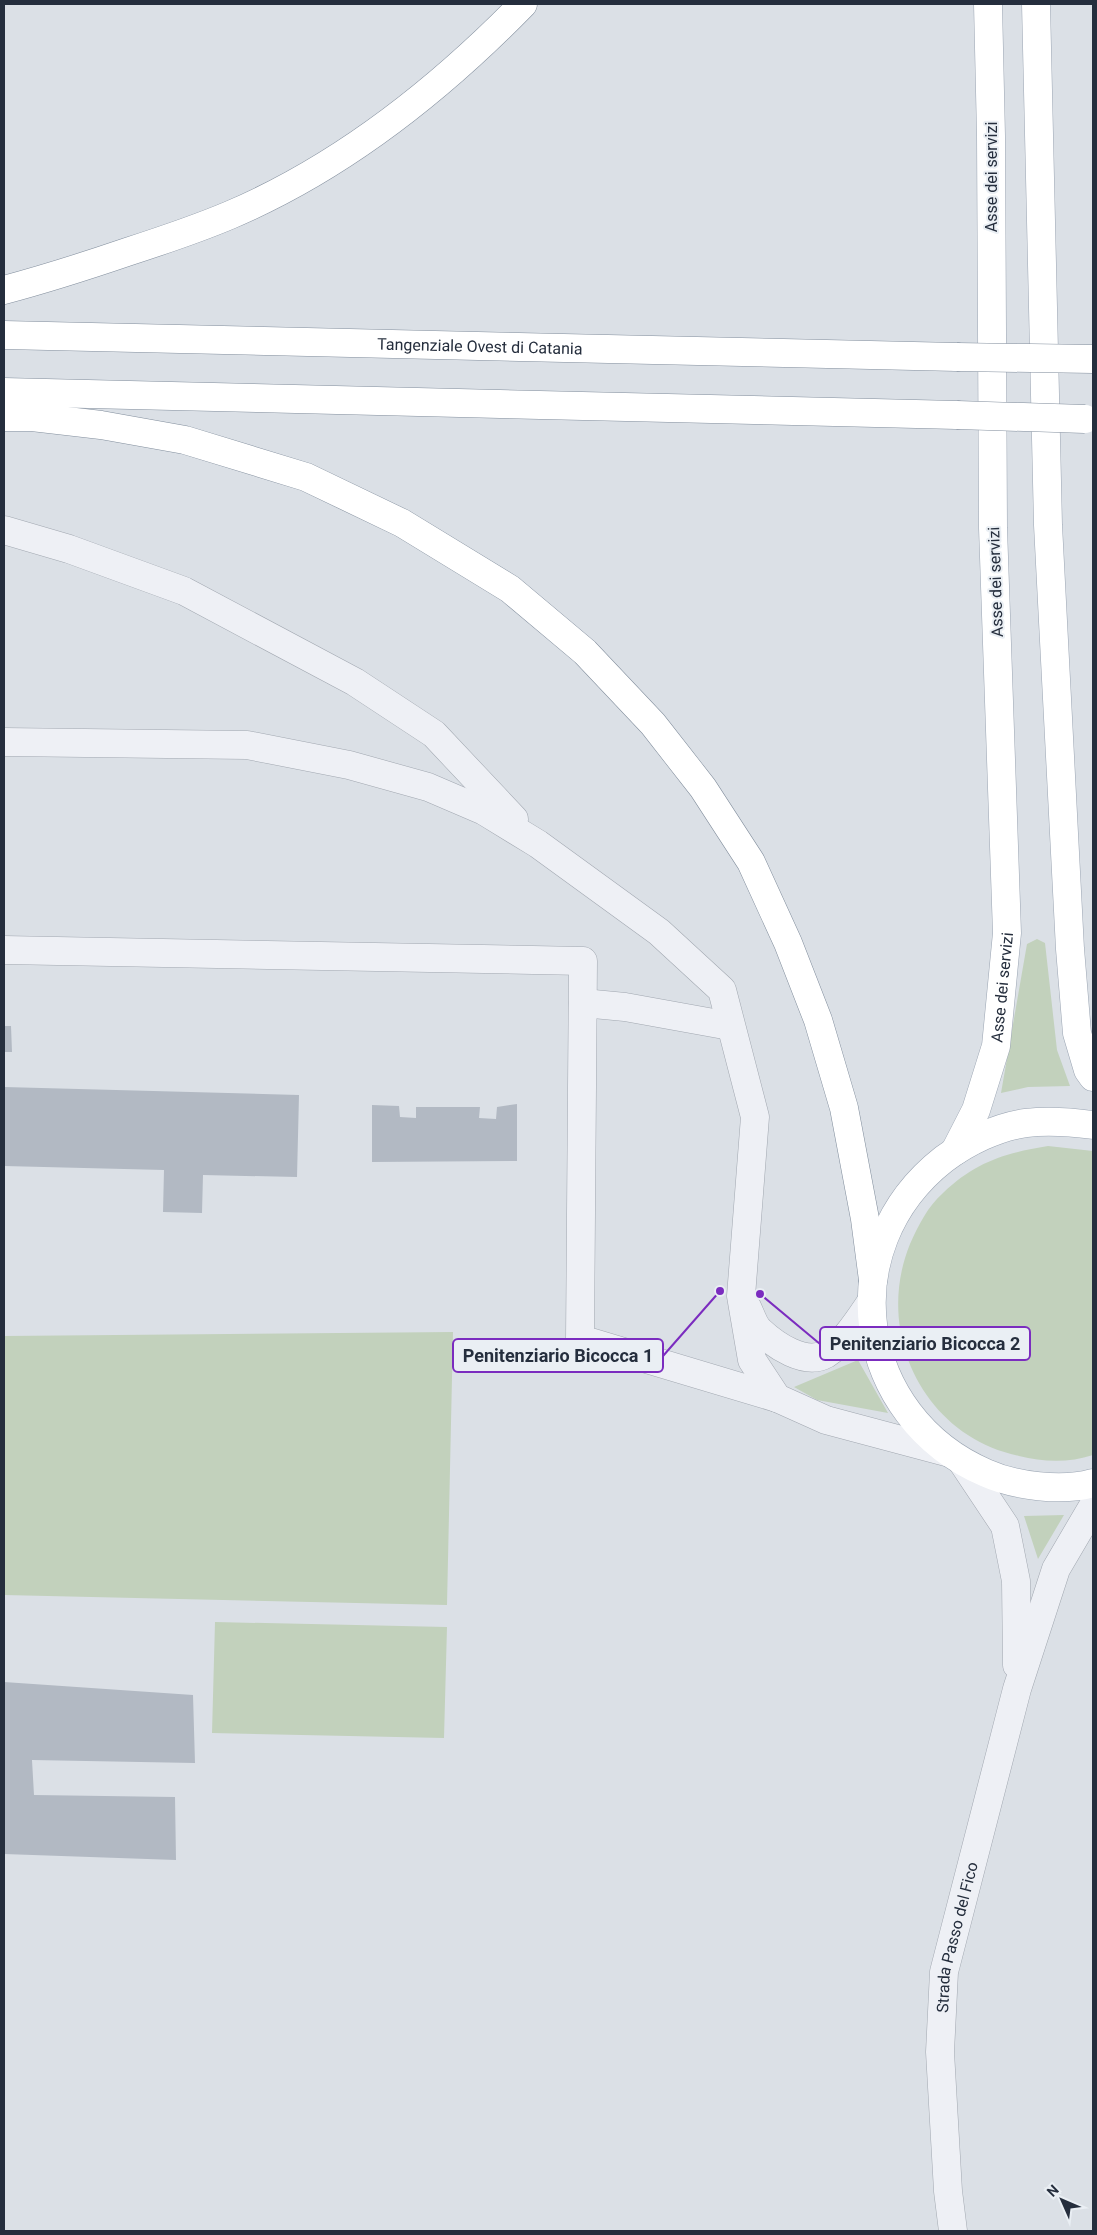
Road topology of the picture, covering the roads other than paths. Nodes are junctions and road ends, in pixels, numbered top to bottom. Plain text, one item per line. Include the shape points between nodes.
1 (522, 4) edge
2 (988, 4) edge
3 (1036, 4) edge
4 (4, 290) edge
5 (4, 335) edge
6 (1093, 360) edge
7 (4, 392) edge
8 (4, 417) edge
9 (1089, 420) edge
10 (4, 530) edge
11 (4, 742) edge
12 (538, 844) junction
13 (4, 950) edge
14 (583, 1003) junction
15 (730, 1026) junction
16 (1093, 1077) edge
17 (1093, 1125) edge
18 (955, 1151) junction
19 (872, 1291) junction
20 (741, 1296) junction
21 (777, 1398) junction
22 (954, 1458) junction
23 (1093, 1483) edge
24 (1093, 1506) edge
25 (1018, 1690) junction
26 (953, 2231) edge

1 - 4 main road via 468,57 416,101 296,182 230,215 174,236
2 - 18 main road, Asse dei servizi via 993,528 1007,933 996,1046 976,1110
3 - 16 main road via 1048,524 1070,939 1077,1033
5 - 6 main road, Tangenziale Ovest di Catania, bridge
7 - 9 main road, bridge
8 - 19 main road via 101,425 185,440 306,477 402,523 510,589 585,652 653,724 703,788 751,862 784,934 818,1020 844,1108 865,1219
10 - 12 street via 184,591 355,682 434,734
11 - 12 street via 246,745 265,748 349,765 428,787 484,811
12 - 15 street via 658,932 722,990
13 - 14 street via 583,961
14 - 15 street via 625,1007
14 - 21 street via 580,1339
15 - 20 street via 755,1117
17 - 18 main road via 1062,1121 1025,1123 988,1134
18 - 19 main road via 930,1170 892,1221 880,1250
19 - 20 street via 849,1334 824,1355 807,1358 783,1349 759,1330
19 - 22 main road via 874,1336 895,1394 920,1429
20 - 21 street via 752,1360
21 - 22 street via 826,1420
22 - 23 main road via 1003,1480 1046,1488
22 - 25 street via 1005,1526 1016,1581
24 - 25 street via 1056,1569
25 - 26 street, Strada Passo del Fico via 944,1972 940,2052

